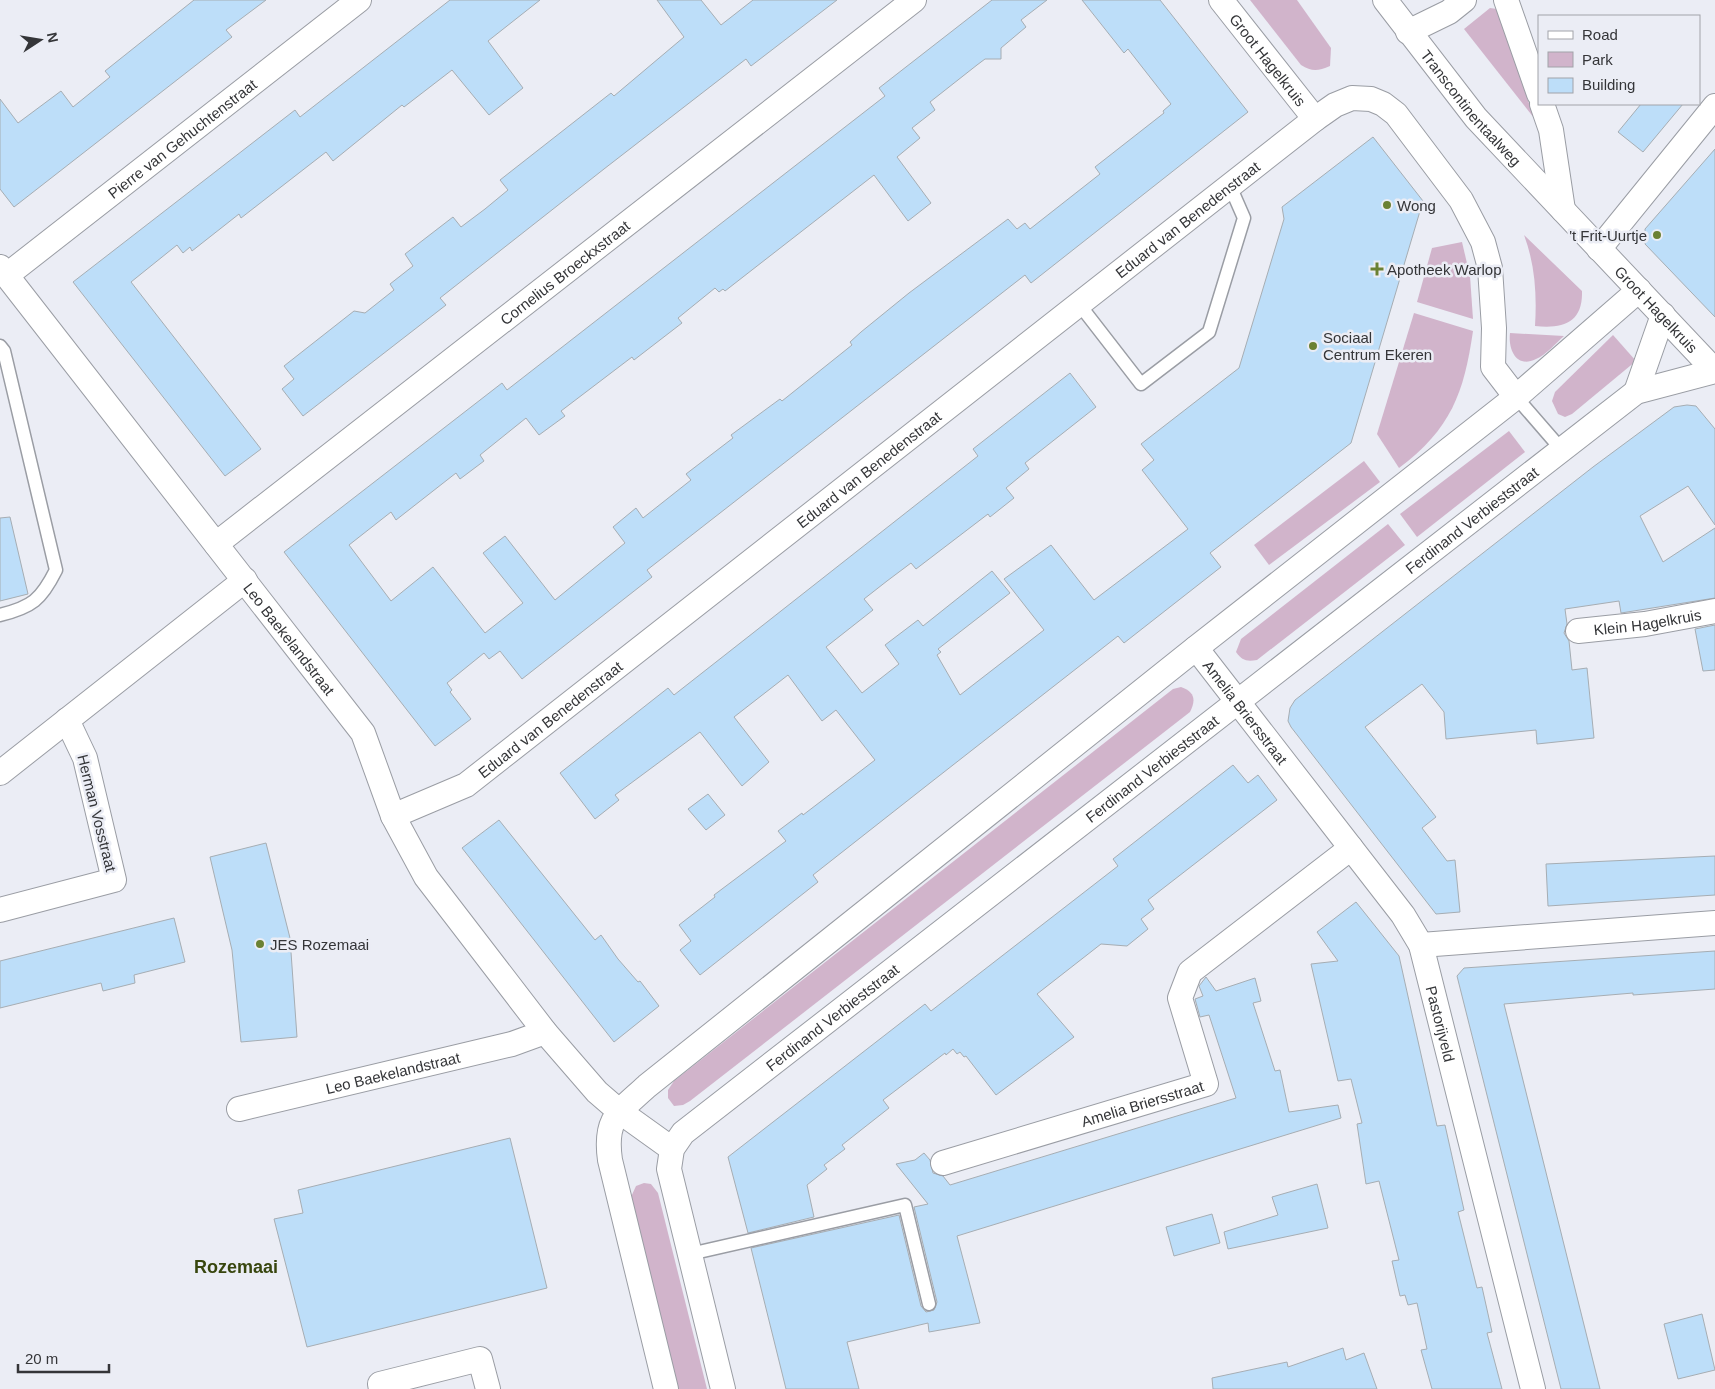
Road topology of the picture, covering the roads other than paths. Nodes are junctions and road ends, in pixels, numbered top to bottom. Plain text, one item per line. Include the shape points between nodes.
1 (359, 0) edge
2 (914, 0) edge
3 (1221, 0) edge
4 (1385, 0) edge
5 (1464, 0) edge
6 (1506, 0) edge
7 (1408, 32) junction
8 (1538, 91) edge
9 (1542, 105) edge
10 (1715, 106) edge
11 (1315, 119) junction
12 (1230, 186) junction
13 (1563, 210) junction
14 (1599, 249) junction
15 (3, 271) edge
16 (1639, 290) junction
17 (1079, 304) junction
18 (1663, 315) junction
19 (0, 346) edge
20 (1715, 371) edge
21 (1636, 392) junction
22 (1516, 397) junction
23 (1562, 450) junction
24 (216, 544) junction
25 (245, 580) junction
26 (1715, 611) edge
27 (0, 615) edge
28 (1578, 631) dead end
29 (1196, 648) junction
30 (1236, 701) junction
31 (67, 720) junction
32 (0, 773) edge
33 (393, 816) junction
34 (1351, 848) junction
35 (0, 910) edge
36 (1715, 923) edge
37 (1421, 945) junction
38 (545, 1032) junction
39 (239, 1109) dead end
40 (619, 1111) junction
41 (672, 1149) junction
42 (943, 1163) dead end
43 (690, 1254) junction
44 (929, 1304) dead end
45 (381, 1389) edge
46 (488, 1389) edge
47 (666, 1389) edge
48 (723, 1389) edge
49 (1533, 1389) edge

1 - 15 street, Pierre van Gehuchtenstraat
2 - 24 street, Cornelius Broeckxstraat
3 - 11 street, Groot Hagelkruis
4 - 7 street, Transcontinentaalweg
5 - 7 street
6 - 8 street
7 - 13 street, Transcontinentaalweg via 1476,118
9 - 13 street via 1551,130
10 - 14 street
11 - 12 street, Eduard van Benedenstraat
11 - 22 street, Eduard van Benedenstraat via 1335,104 1352,98 1371,99 1396,114 1461,200 1483,242 1490,268 1493,367
12 - 17 street, Eduard van Benedenstraat
12 - 17 lane via 1244,218 1209,332 1140,384
13 - 14 street, Groot Hagelkruis
14 - 16 street, Groot Hagelkruis
15 - 24 street, Leo Baekelandstraat
16 - 18 street, Groot Hagelkruis
16 - 22 street
17 - 33 street, Eduard van Benedenstraat via 466,785
18 - 20 street, Groot Hagelkruis
18 - 21 street
19 - 27 lane via 4,351 56,570 44,594 34,603
20 - 21 street, Ferdinand Verbieststraat
21 - 23 street, Ferdinand Verbieststraat
22 - 23 lane
22 - 29 street
23 - 30 street, Ferdinand Verbieststraat
24 - 25 street, Leo Baekelandstraat
25 - 31 street
25 - 33 street, Leo Baekelandstraat via 363,733
26 - 28 street, Klein Hagelkruis via 1645,624
29 - 30 street, Amelia Briersstraat
29 - 40 street
30 - 34 street, Amelia Briersstraat
30 - 41 street, Ferdinand Verbieststraat via 683,1133
31 - 32 street
31 - 35 street, Herman Vosstraat via 85,758 114,880
33 - 38 street, Leo Baekelandstraat via 426,877
34 - 37 street, Amelia Briersstraat via 1403,914
34 - 42 street, Amelia Briersstraat via 1190,972 1180,998 1206,1084
36 - 37 street
37 - 49 street, Pastorijveld
38 - 39 street, Leo Baekelandstraat via 512,1044
38 - 40 street, Leo Baekelandstraat via 597,1092
40 - 41 street
40 - 47 street via 611,1122 607,1142 610,1160
41 - 43 street via 669,1169
43 - 44 lane via 905,1205
43 - 48 street
45 - 46 street via 380,1384 480,1359

